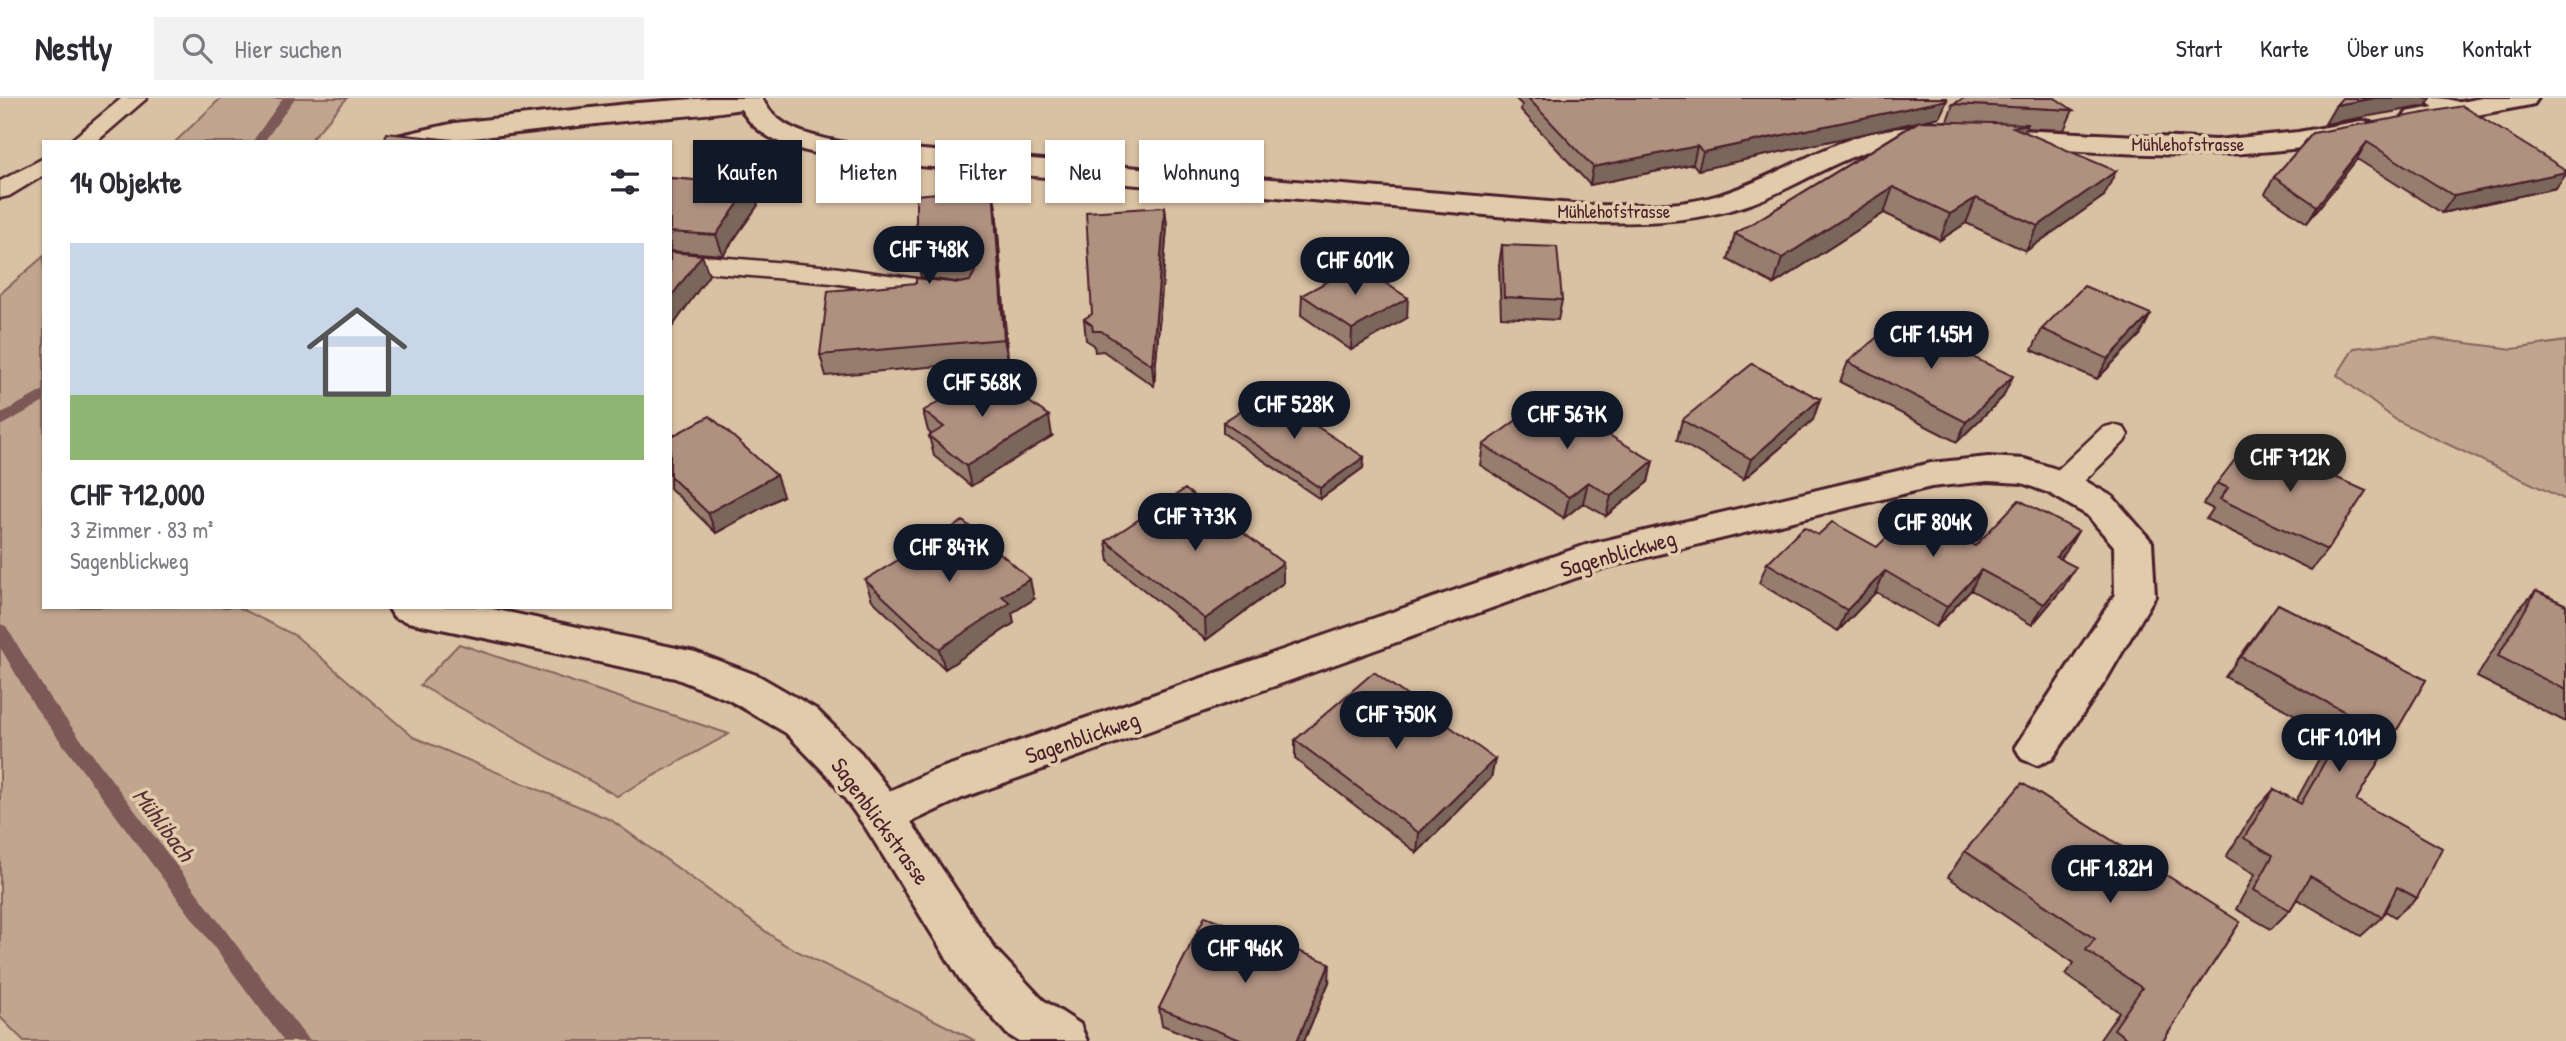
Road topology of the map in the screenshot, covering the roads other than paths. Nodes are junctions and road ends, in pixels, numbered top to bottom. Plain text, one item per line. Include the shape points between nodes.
1 (136, 98) edge
2 (2525, 98) edge
3 (749, 99) edge
4 (2447, 104) edge
5 (84, 140) edge
6 (416, 140) edge
7 (42, 166) edge
8 (0, 191) edge
9 (672, 261) edge
10 (963, 293) edge
11 (2113, 435) dead end
12 (2062, 484) junction
13 (418, 609) edge
14 (2037, 747) dead end
15 (882, 815) junction
16 (1062, 1041) edge

1 - 5 lane
2 - 4 street, Mühlehofstrasse
3 - 4 street, Mühlehofstrasse via 771,127 800,140 850,152 1629,215 1729,201 1895,136 1937,134 2216,148 2298,140
3 - 6 street via 690,109 455,131
7 - 8 lane
9 - 10 lane via 832,275
11 - 12 lane
12 - 14 street, Sagenblickweg via 2100,506 2133,542 2135,596
12 - 15 street, Sagenblickweg via 2025,471 1988,469 1931,475 1599,555 946,785
13 - 15 street, Sagenblickstrasse via 681,663 744,688 801,721 846,766
15 - 16 street, Sagenblickstrasse via 978,965 1025,1017

